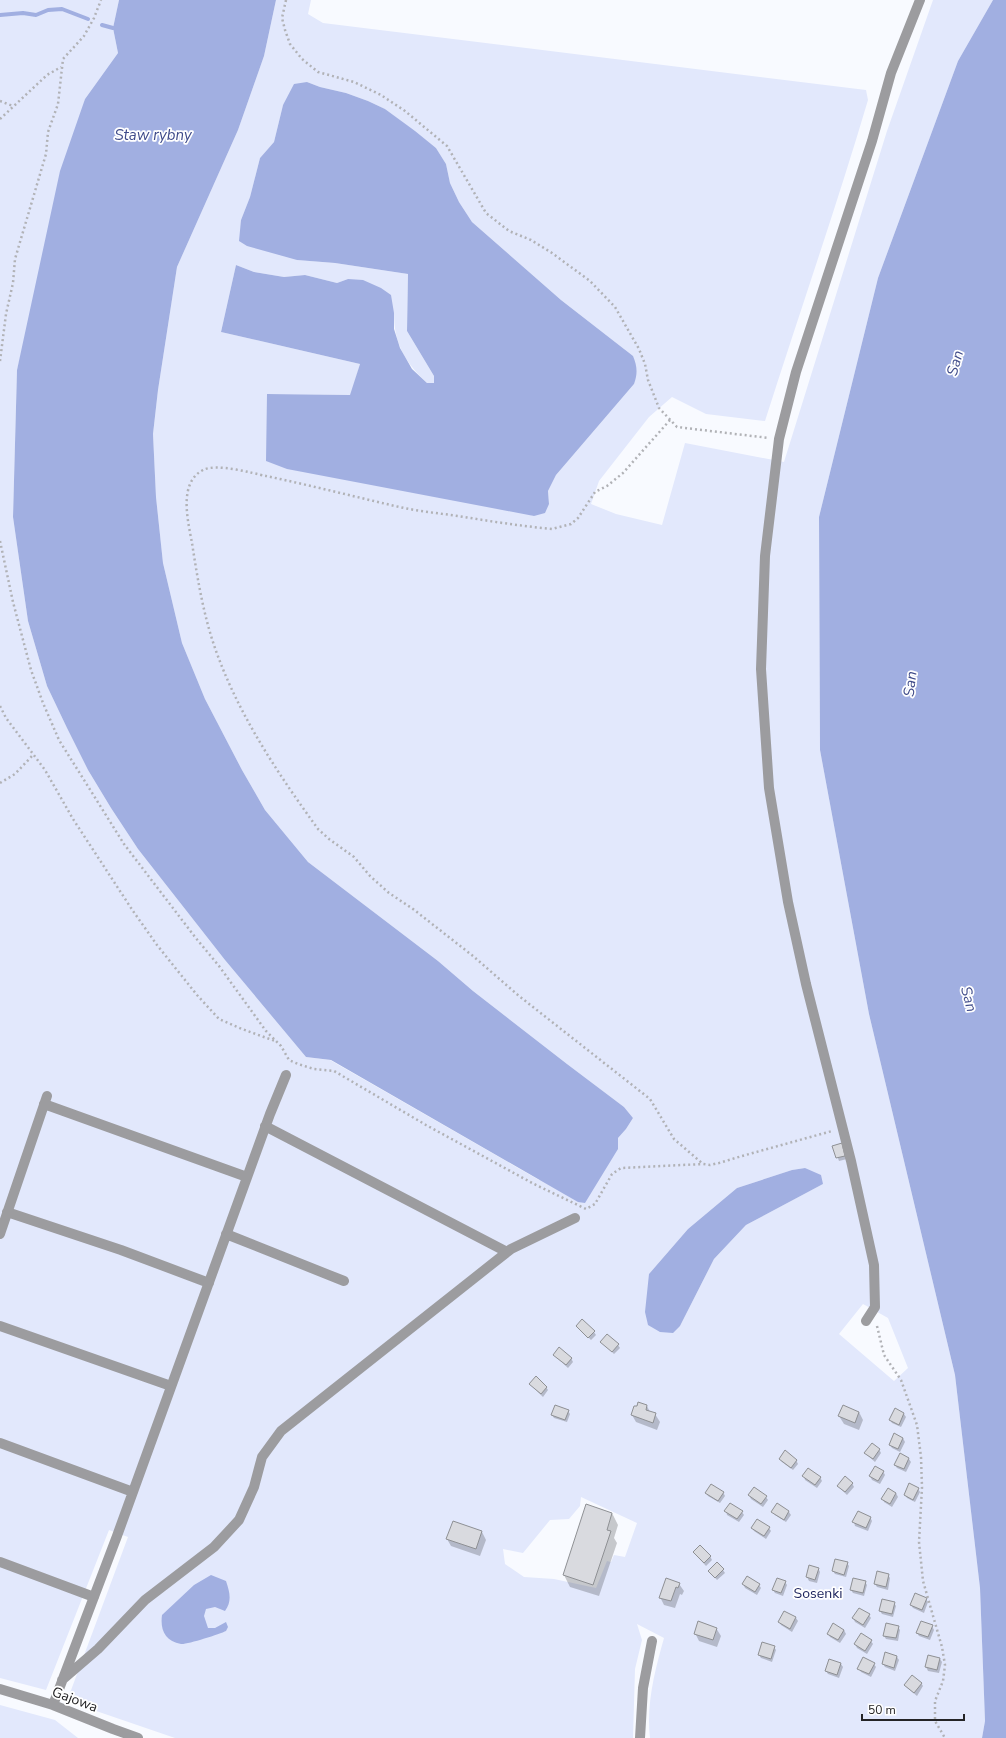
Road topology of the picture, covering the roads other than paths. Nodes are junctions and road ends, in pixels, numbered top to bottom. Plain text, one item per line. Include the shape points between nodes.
1 (920, 0) edge
2 (286, 1075) dead end
3 (265, 1126) junction
4 (247, 1177) junction
5 (8, 1212) junction
6 (575, 1218) dead end
7 (0, 1234) edge
8 (226, 1234) junction
9 (507, 1252) junction
10 (344, 1281) dead end
11 (209, 1283) junction
12 (866, 1321) dead end
13 (0, 1326) edge
14 (171, 1386) junction
15 (0, 1443) edge
16 (133, 1492) junction
17 (0, 1562) edge
18 (94, 1597) junction
19 (652, 1641) dead end
20 (62, 1680) junction
21 (0, 1689) edge
22 (53, 1705) junction
23 (138, 1738) edge
24 (640, 1738) edge

1 - 12 street via 891,73 872,140 796,372 779,439 765,556 761,669 769,788 788,902 874,1265 875,1307
2 - 3 street
3 - 4 street
3 - 9 street
4 - 5 street via 45,1100
4 - 8 street
5 - 7 street
5 - 11 street
6 - 9 street
8 - 10 street
8 - 11 street
9 - 20 street via 281,1431 262,1457 254,1487 239,1520 214,1547 144,1600 98,1649
11 - 14 street
13 - 14 street
14 - 16 street
15 - 16 street
16 - 18 street
17 - 18 street
18 - 20 street
19 - 24 street via 643,1688
20 - 22 street
21 - 22 street, Gajowa
22 - 23 street, Gajowa

